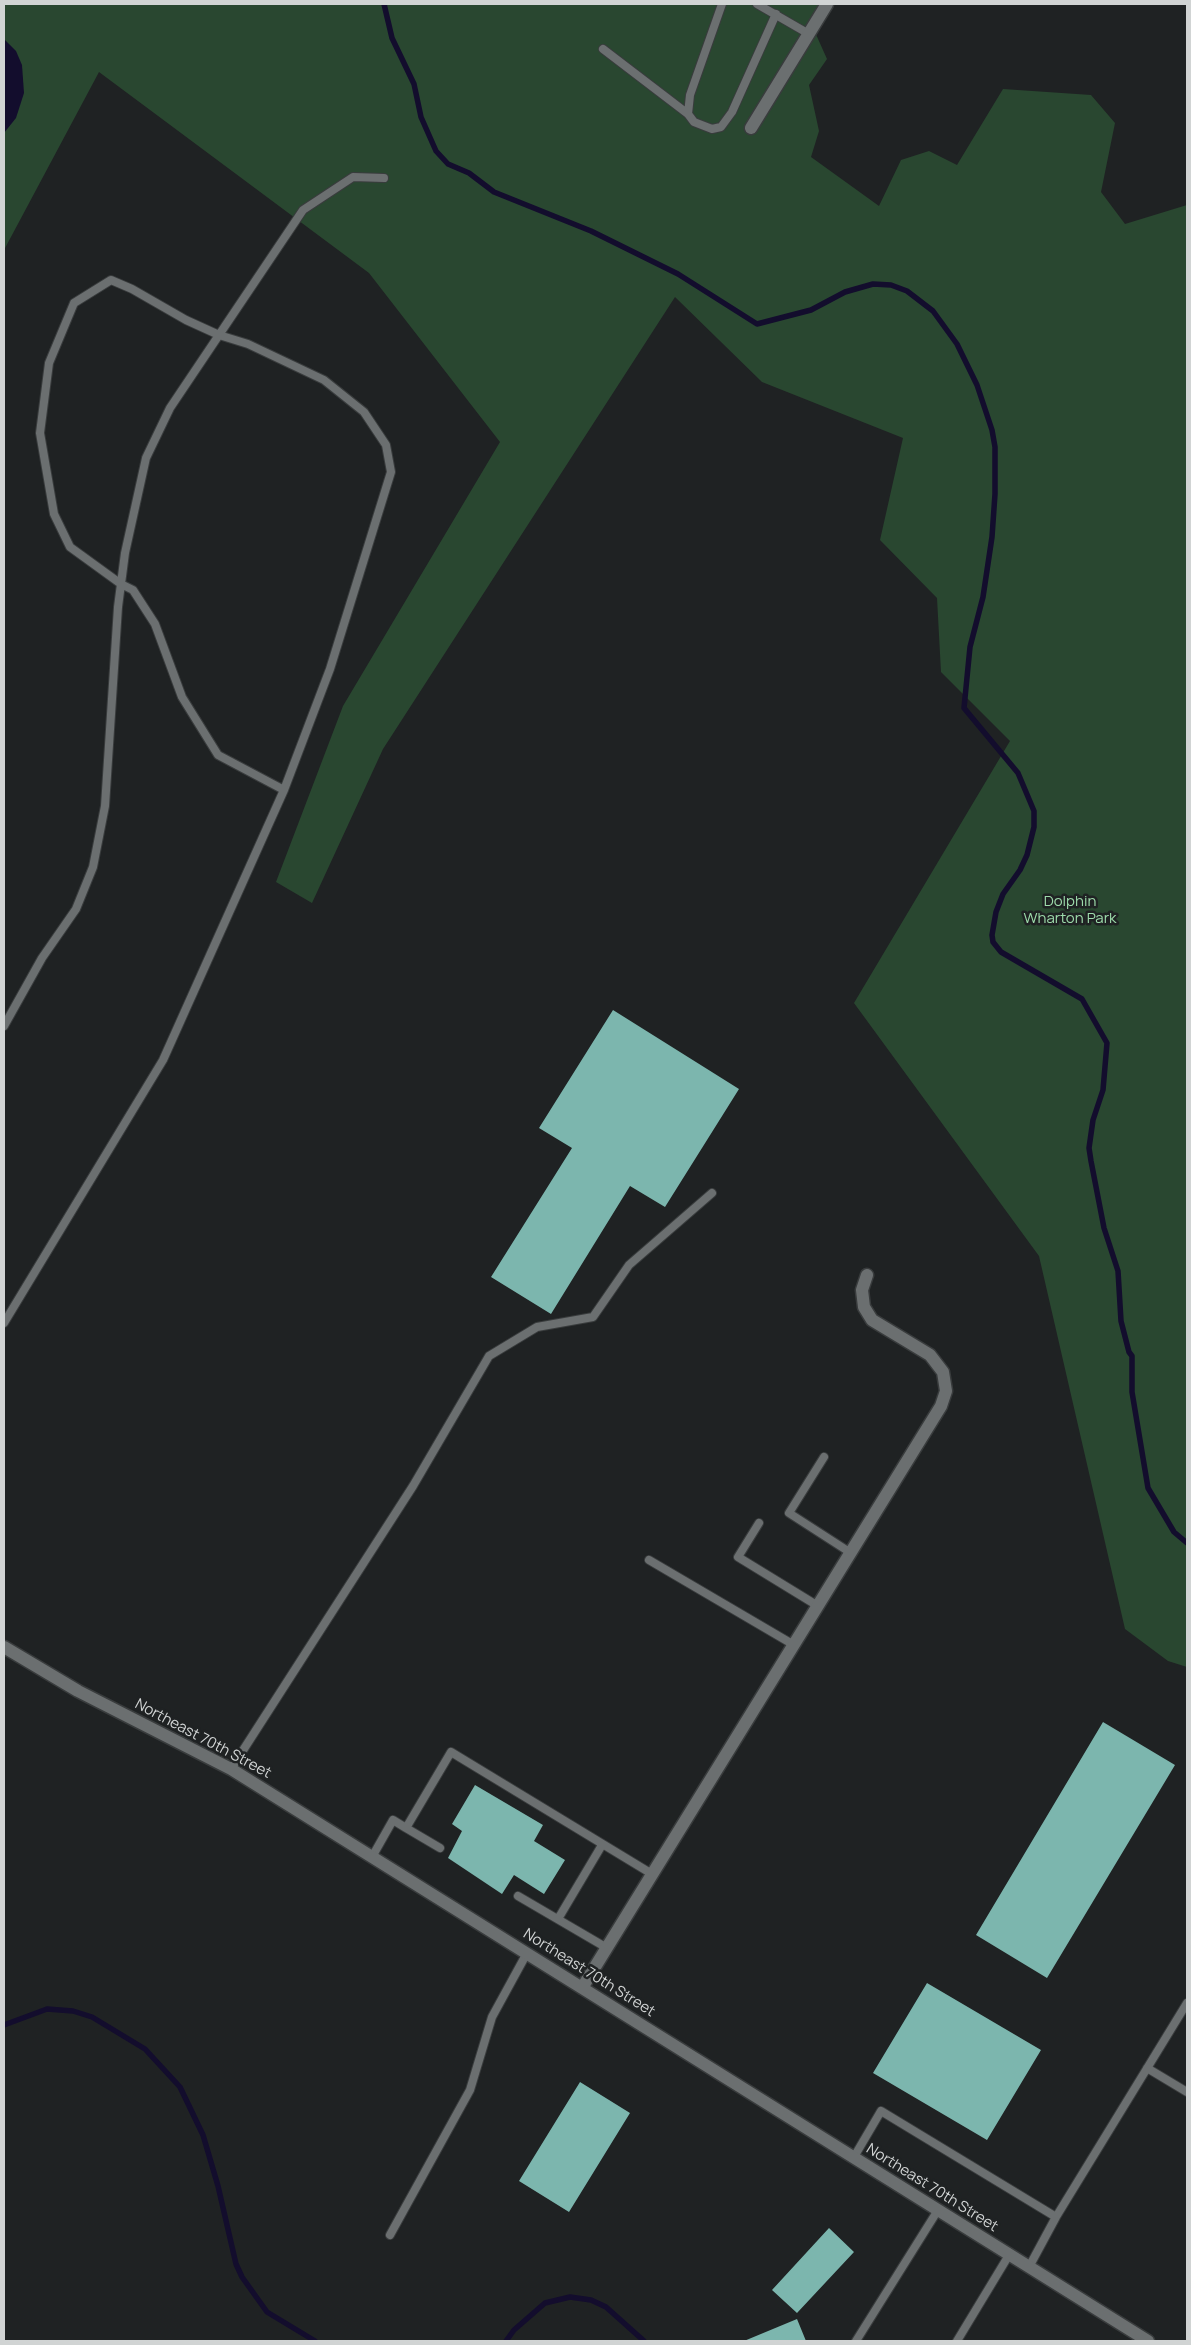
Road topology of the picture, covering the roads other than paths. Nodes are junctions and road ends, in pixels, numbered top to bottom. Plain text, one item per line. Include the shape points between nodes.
1 (722, 4) edge
2 (757, 4) edge
3 (827, 4) edge
4 (776, 14) junction
5 (809, 34) junction
6 (603, 49) dead end
7 (688, 114) junction
8 (751, 128) dead end
9 (384, 178) dead end
10 (219, 335) junction
11 (121, 584) junction
12 (284, 790) junction
13 (4, 1026) edge
14 (712, 1193) dead end
15 (867, 1275) dead end
16 (4, 1323) edge
17 (824, 1457) dead end
18 (759, 1523) dead end
19 (851, 1553) junction
20 (649, 1560) dead end
21 (818, 1606) junction
22 (794, 1645) junction
23 (4, 1647) edge
24 (232, 1769) junction
25 (406, 1828) junction
26 (602, 1845) junction
27 (440, 1848) dead end
28 (372, 1857) junction
29 (652, 1874) junction
30 (518, 1896) dead end
31 (558, 1919) junction
32 (607, 1948) junction
33 (527, 1953) junction
34 (582, 1988) junction
35 (1187, 2005) edge
36 (1147, 2068) junction
37 (1187, 2092) edge
38 (854, 2157) junction
39 (938, 2210) junction
40 (1056, 2217) junction
41 (390, 2235) dead end
42 (1009, 2255) junction
43 (1028, 2267) junction
44 (1141, 2340) edge
45 (856, 2341) edge
46 (957, 2341) edge

1 - 7 lane via 690,95
2 - 4 lane
3 - 5 street
4 - 5 lane
4 - 7 lane via 732,112 721,127 705,128
5 - 8 street
6 - 7 lane
9 - 10 lane via 352,177 303,210
10 - 11 lane via 170,408 146,458
10 - 11 lane via 111,280 74,303 49,363 40,433 54,514 70,547
10 - 12 lane via 248,344 324,380 364,412 386,445 391,472 330,669
11 - 12 lane via 133,590 155,624 182,697 218,755
11 - 13 lane via 105,806 93,867 76,910 42,958
12 - 16 lane via 163,1060
14 - 24 lane via 629,1265 593,1317 537,1327 489,1356 413,1486
15 - 19 street via 862,1290 864,1307 872,1320 930,1356 943,1372 946,1391 941,1406
17 - 19 lane via 789,1513
18 - 21 lane via 738,1556
19 - 21 street
20 - 22 lane
21 - 22 street
22 - 29 street
23 - 24 street, Northeast 70th Street via 78,1691
24 - 28 street, Northeast 70th Street
25 - 26 lane via 451,1752
25 - 27 lane
25 - 28 lane via 393,1820
26 - 29 lane
26 - 31 lane
28 - 33 street, Northeast 70th Street
29 - 32 street
30 - 31 lane
31 - 32 lane
32 - 34 street
33 - 34 street, Northeast 70th Street
33 - 41 lane via 492,2017 470,2090
34 - 38 street, Northeast 70th Street
35 - 36 lane
36 - 37 lane
36 - 40 lane
38 - 39 street, Northeast 70th Street
38 - 40 lane via 881,2112
39 - 42 street, Northeast 70th Street
39 - 45 lane
40 - 43 lane
42 - 43 street, Northeast 70th Street
42 - 46 lane
43 - 44 street, Northeast 70th Street

